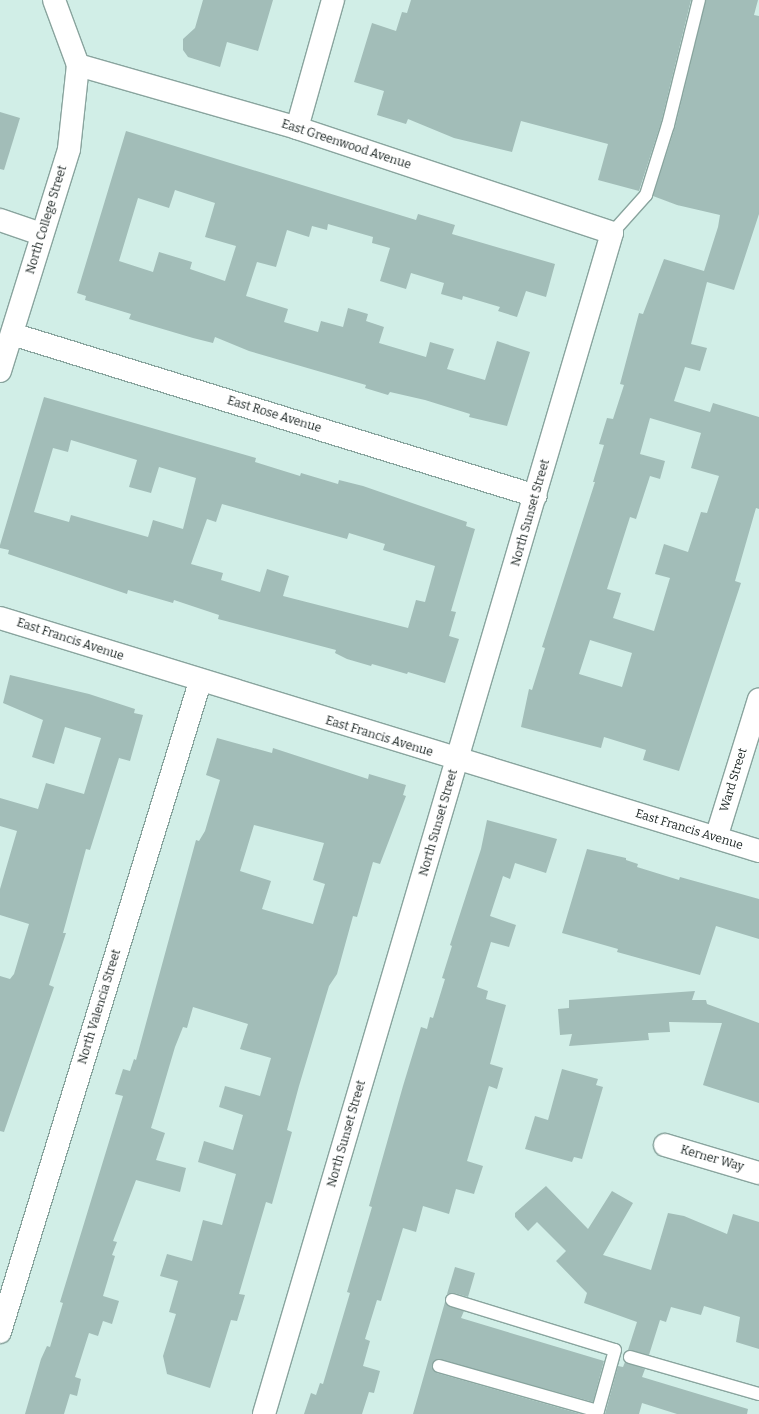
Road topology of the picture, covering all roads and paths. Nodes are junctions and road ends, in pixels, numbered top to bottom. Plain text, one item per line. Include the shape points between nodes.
1 (54, 0) edge
2 (333, 0) edge
3 (699, 0) edge
4 (78, 65) junction
5 (298, 128) junction
6 (0, 220) edge
7 (612, 233) junction
8 (41, 234) junction
9 (12, 334) junction
10 (0, 371) edge
11 (536, 496) junction
12 (0, 618) edge
13 (200, 682) junction
14 (759, 699) edge
15 (457, 761) junction
16 (716, 838) junction
17 (759, 851) edge
18 (665, 1146) dead end
19 (759, 1173) edge
20 (452, 1300) dead end
21 (0, 1332) edge
22 (630, 1357) dead end
23 (439, 1366) dead end
24 (759, 1394) edge
25 (597, 1412) edge
26 (264, 1414) edge

1 - 4 street
2 - 5 street
3 - 7 lane via 668,125 646,195
4 - 5 street, East Greenwood Avenue
4 - 8 street, North College Street via 69,149
5 - 7 street, East Greenwood Avenue
6 - 8 street
7 - 11 street, North Sunset Street
8 - 9 street, North College Street
9 - 10 street, North College Street
9 - 11 street, East Rose Avenue
11 - 15 street, North Sunset Street
12 - 13 street, East Francis Avenue
13 - 15 street, East Francis Avenue
13 - 21 street, North Valencia Street
14 - 16 street, Ward Street
15 - 16 street, East Francis Avenue
15 - 26 street, North Sunset Street
16 - 17 street, East Francis Avenue
18 - 19 street, Kerner Way
20 - 25 lane via 615,1350
22 - 24 lane
23 - 25 lane

